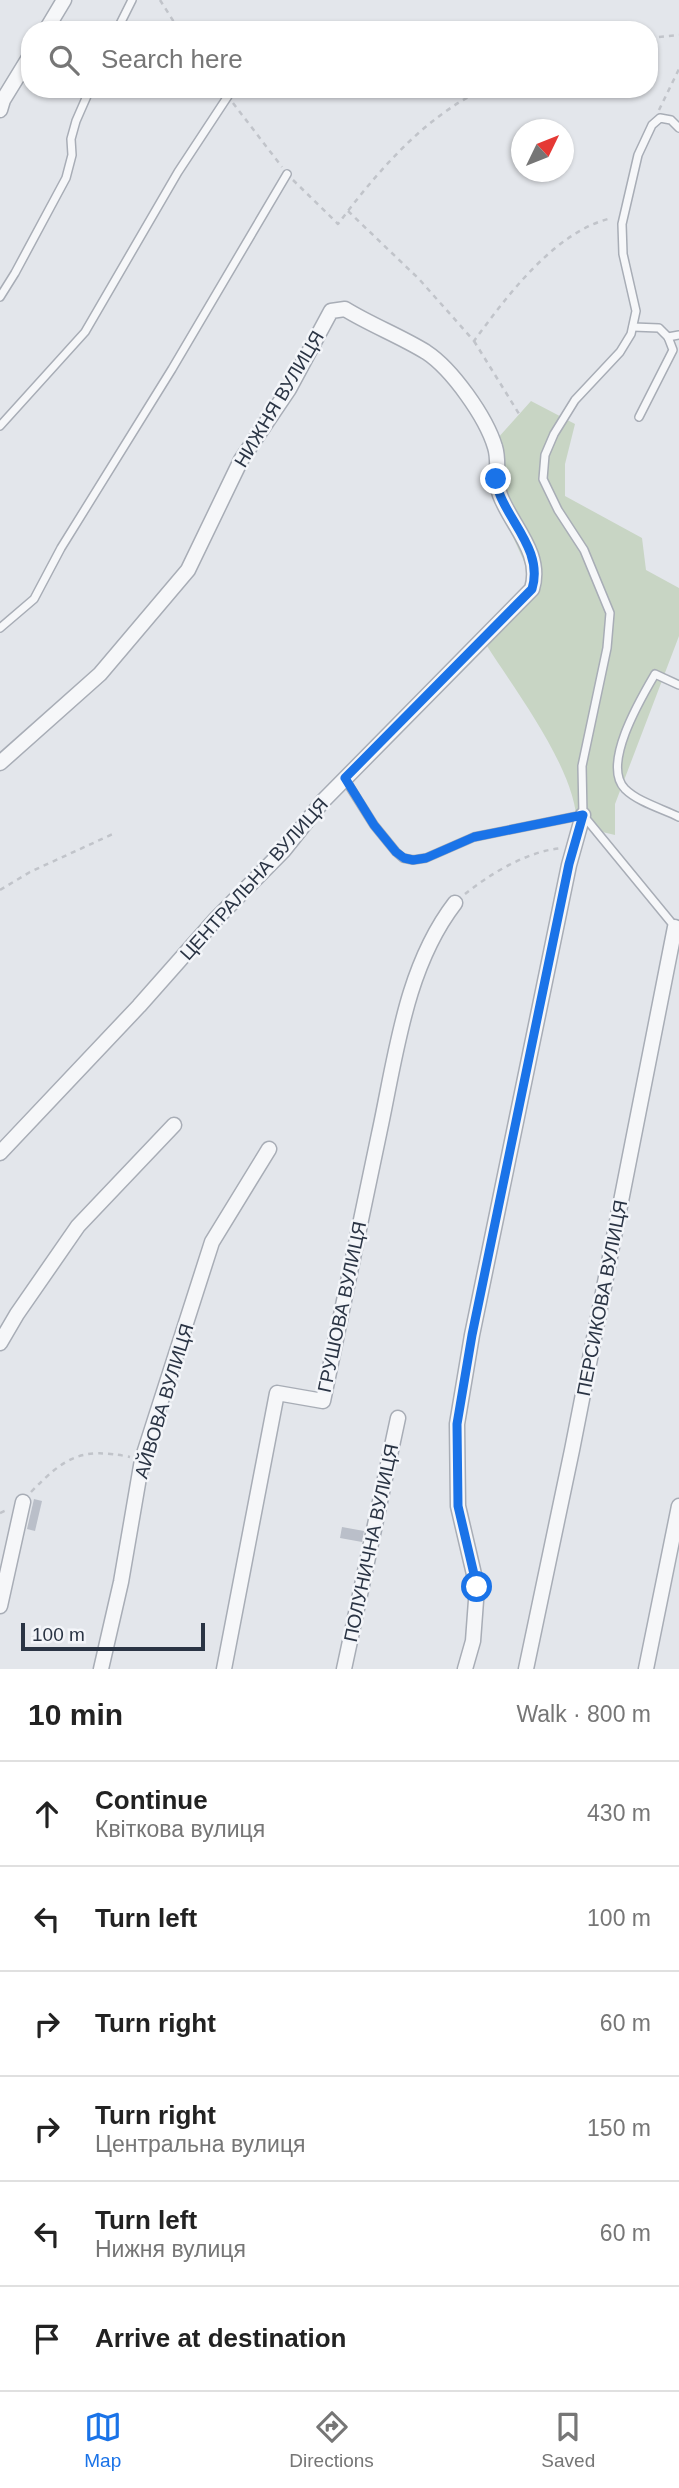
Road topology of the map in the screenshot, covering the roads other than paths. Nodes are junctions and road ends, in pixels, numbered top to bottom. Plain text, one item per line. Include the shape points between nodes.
1 (64, 0) edge
2 (132, 0) edge
3 (51, 21) edge
4 (122, 21) edge
5 (21, 71) edge
6 (86, 98) edge
7 (227, 98) edge
8 (0, 110) edge
9 (679, 128) edge
10 (287, 174) road end
11 (0, 297) edge
12 (633, 327) junction
13 (679, 335) edge
14 (668, 337) junction
15 (639, 417) dead end
16 (0, 426) edge
17 (512, 609) joint
18 (0, 628) edge
19 (679, 685) edge
20 (0, 763) edge
21 (345, 778) junction
22 (583, 815) junction
23 (679, 817) edge
24 (455, 903) road end
25 (677, 927) edge
26 (174, 1125) dead end
27 (268, 1149) dead end
28 (0, 1153) edge
29 (0, 1343) edge
30 (398, 1418) dead end
31 (23, 1502) road end
32 (679, 1506) edge
33 (0, 1605) edge
34 (101, 1669) edge
35 (224, 1669) edge
36 (344, 1669) edge
37 (465, 1669) edge
38 (526, 1669) edge
39 (646, 1669) edge

1 - 3 street
2 - 4 lane
5 - 8 street
6 - 11 lane via 71,139 66,178
7 - 16 lane via 85,332
9 - 12 lane via 660,118 638,155 624,216 623,254 636,312
10 - 18 lane via 34,599
12 - 14 lane via 659,328
12 - 22 lane via 620,352 575,400 545,455 543,479 583,550 610,613 582,766
13 - 14 lane
14 - 15 lane via 673,350
17 - 20 street, НИЖНЯ ВУЛИЦЯ via 532,589 532,558 500,495 496,448 480,413 428,353 345,309 331,311 289,389 241,460 188,570 100,674
17 - 21 street, ЦЕНТРАЛЬНА ВУЛИЦЯ
19 - 23 lane via 656,674 620,749 617,777 626,790
21 - 22 lane via 396,852 413,860 474,837
21 - 28 street, ЦЕНТРАЛЬНА ВУЛИЦЯ via 284,850
22 - 25 lane
22 - 37 street via 457,1424 458,1506 477,1587 473,1641
24 - 35 street, ГРУШОВА ВУЛИЦЯ via 424,952 404,1022 323,1401 277,1393
25 - 38 street, ПЕРСИКОВА ВУЛИЦЯ
26 - 29 street via 78,1226
27 - 34 street, АЙВОВА ВУЛИЦЯ via 212,1242 142,1460
30 - 36 street, ПОЛУНИЧНА ВУЛИЦЯ
31 - 33 street
32 - 39 street

